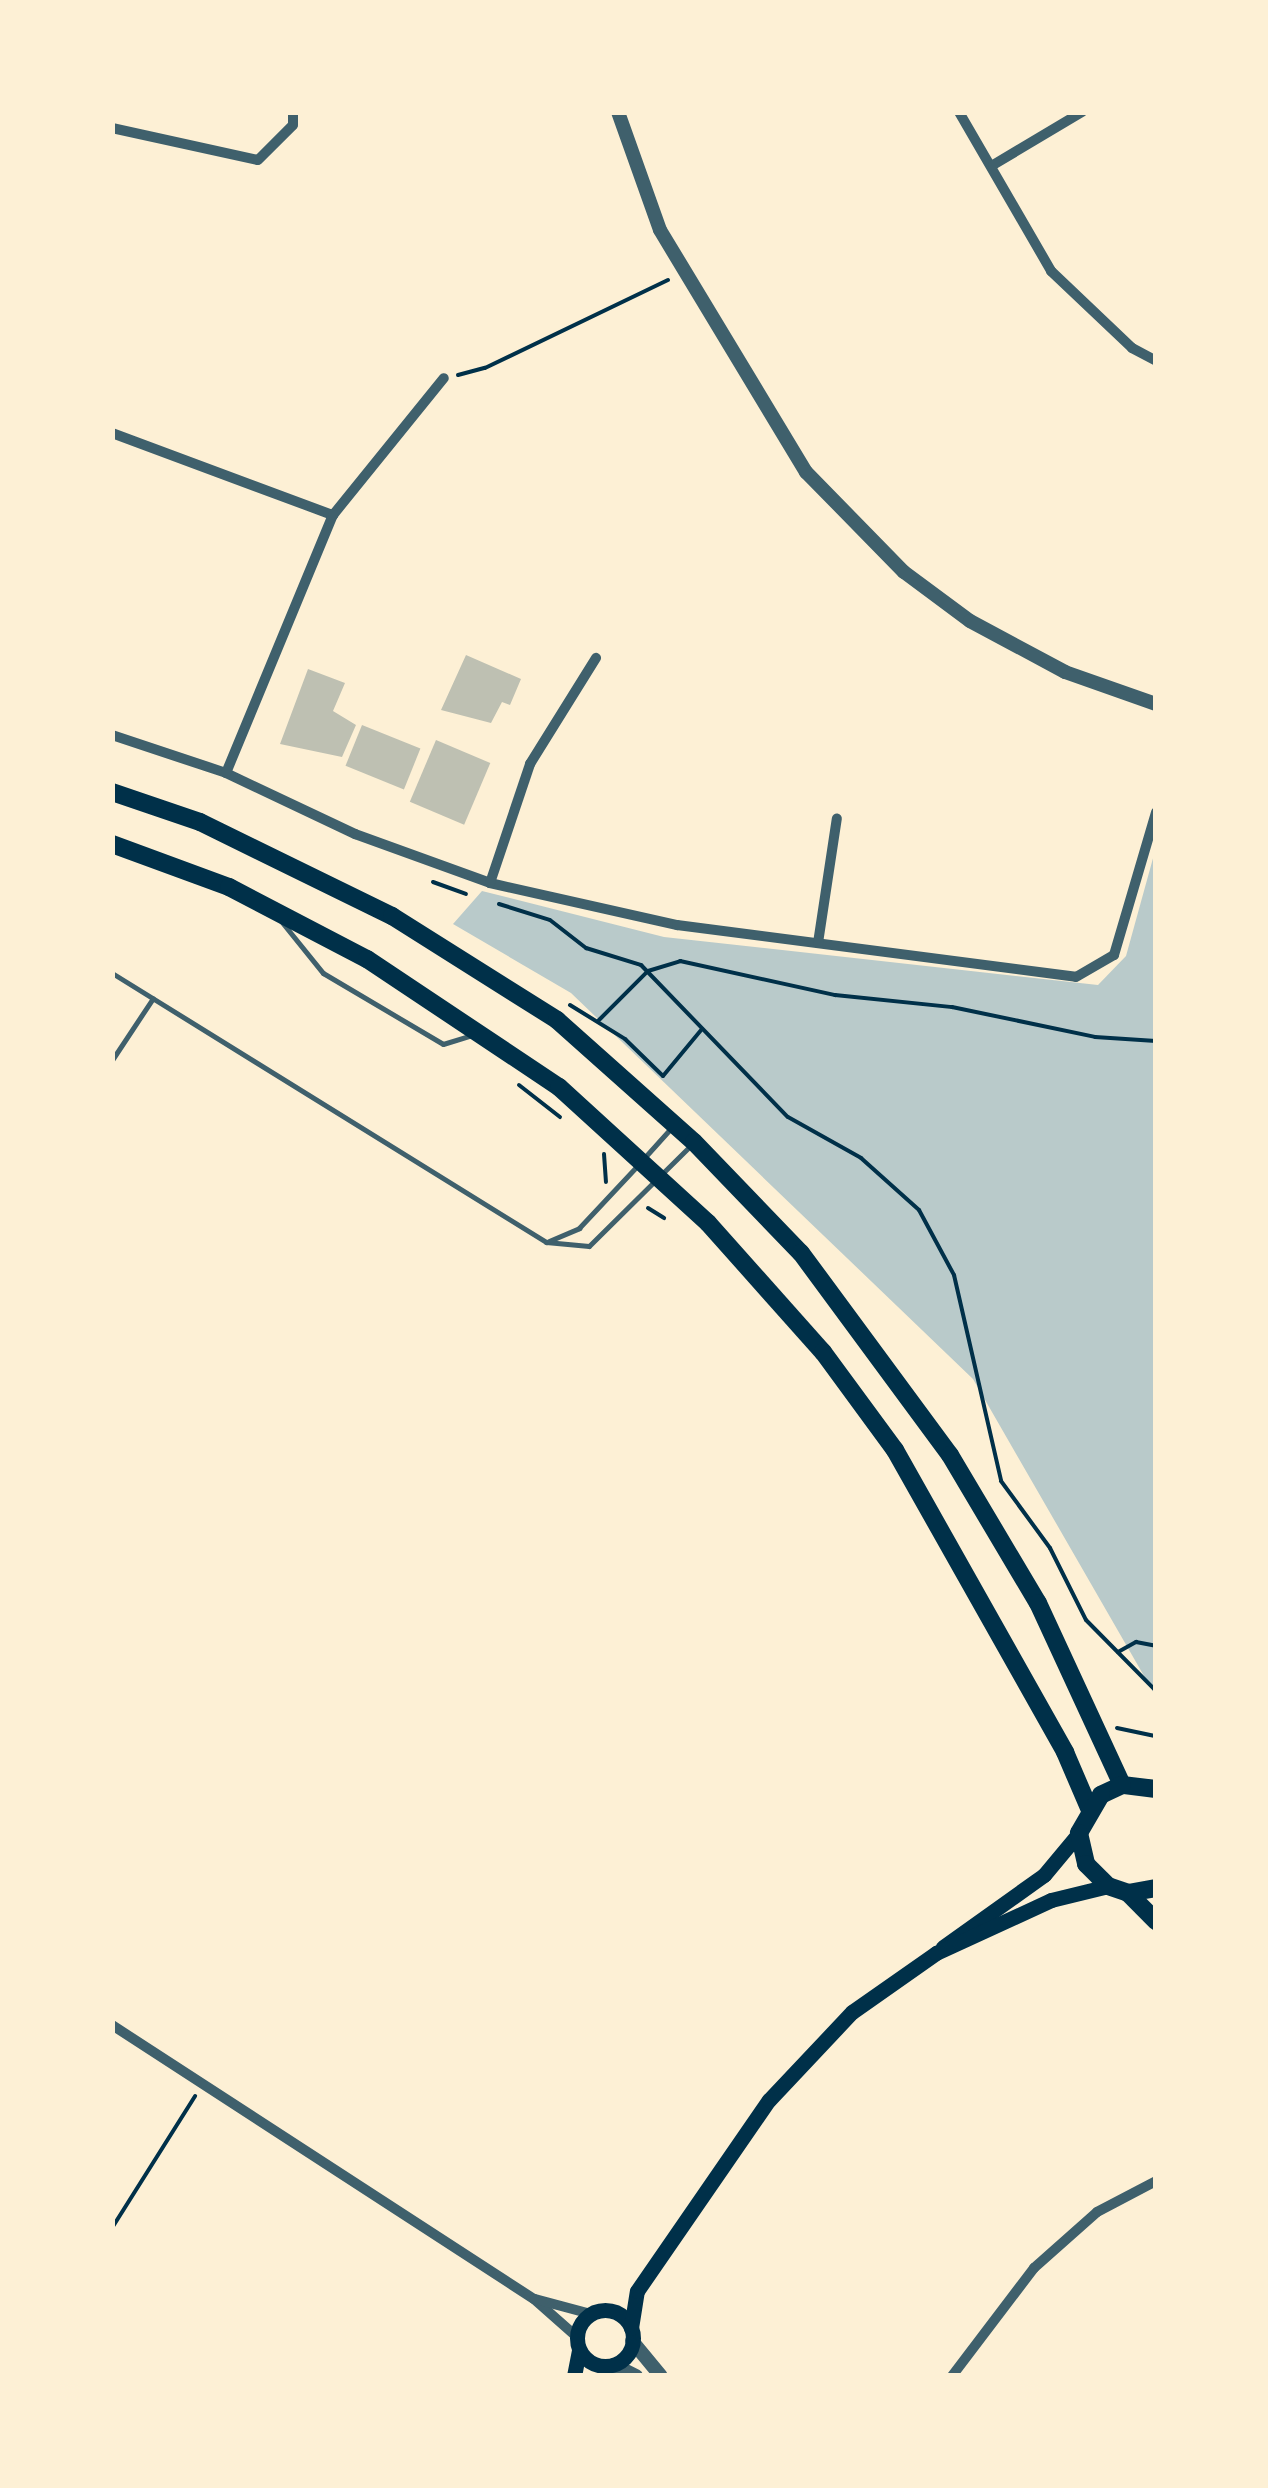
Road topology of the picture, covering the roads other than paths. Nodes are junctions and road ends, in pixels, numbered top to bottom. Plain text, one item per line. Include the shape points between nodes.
1 (293, 112) edge
2 (618, 112) edge
3 (959, 112) edge
4 (1082, 112) edge
5 (112, 128) edge
6 (994, 166) junction
7 (1156, 360) edge
8 (444, 378) road end
9 (112, 433) edge
10 (334, 515) junction
11 (596, 658) dead end
12 (1156, 704) edge
13 (112, 736) edge
14 (226, 772) junction
15 (112, 792) edge
16 (1156, 812) edge
17 (837, 818) dead end
18 (112, 844) edge
19 (490, 883) junction
20 (275, 911) junction
21 (818, 943) junction
22 (112, 973) edge
23 (152, 998) junction
24 (480, 1032) junction
25 (112, 1060) edge
26 (675, 1123) junction
27 (694, 1142) junction
28 (642, 1160) junction
29 (660, 1178) junction
30 (546, 1242) junction
31 (1122, 1785) junction
32 (1156, 1789) edge
33 (1089, 1808) junction
34 (1080, 1833) junction
35 (1108, 1886) junction
36 (1156, 1888) edge
37 (1128, 1893) junction
38 (1156, 1920) edge
39 (936, 1953) junction
40 (112, 2025) edge
41 (1156, 2181) edge
42 (637, 2290) junction
43 (534, 2299) junction
44 (597, 2312) junction
45 (632, 2334) junction
46 (578, 2344) junction
47 (601, 2369) edge
48 (574, 2376) edge
49 (636, 2376) edge
50 (661, 2376) edge
51 (952, 2376) edge

1 - 5 street via 293,126 258,160
2 - 12 street via 639,185 682,273 806,472 904,572 1000,639 1065,672
3 - 6 street
4 - 6 street
6 - 7 street via 1051,271 1132,348
8 - 10 street
9 - 10 street
10 - 14 street
11 - 19 street via 530,764
13 - 14 street
14 - 19 street via 355,834
15 - 26 main road via 286,861 392,916 557,1020
16 - 21 street via 1114,954 1088,974
17 - 21 street
18 - 20 main road
19 - 21 street via 678,925
20 - 24 main road via 367,959
20 - 24 lane via 310,963 426,1034 452,1044
22 - 23 lane
23 - 25 lane
23 - 30 lane
24 - 28 main road
26 - 27 main road
26 - 28 lane
27 - 29 lane
27 - 31 main road via 801,1254 950,1455 1038,1604
28 - 29 main road
28 - 30 lane via 579,1228
29 - 30 lane via 589,1246
29 - 33 main road via 749,1264 895,1450 1065,1752
31 - 32 main road
31 - 33 main road
33 - 34 main road
34 - 35 main road via 1086,1864
34 - 39 main road via 1044,1875
35 - 37 main road
35 - 39 main road via 1050,1900
36 - 37 main road
37 - 38 main road
39 - 42 main road via 852,2012 788,2077
40 - 43 street
41 - 51 street via 1097,2212 1034,2268
42 - 44 main road
42 - 45 main road
43 - 44 street
43 - 46 street
44 - 45 main road via 620,2314
44 - 46 main road
45 - 47 main road
45 - 50 street
46 - 47 main road
46 - 48 main road
47 - 49 street

